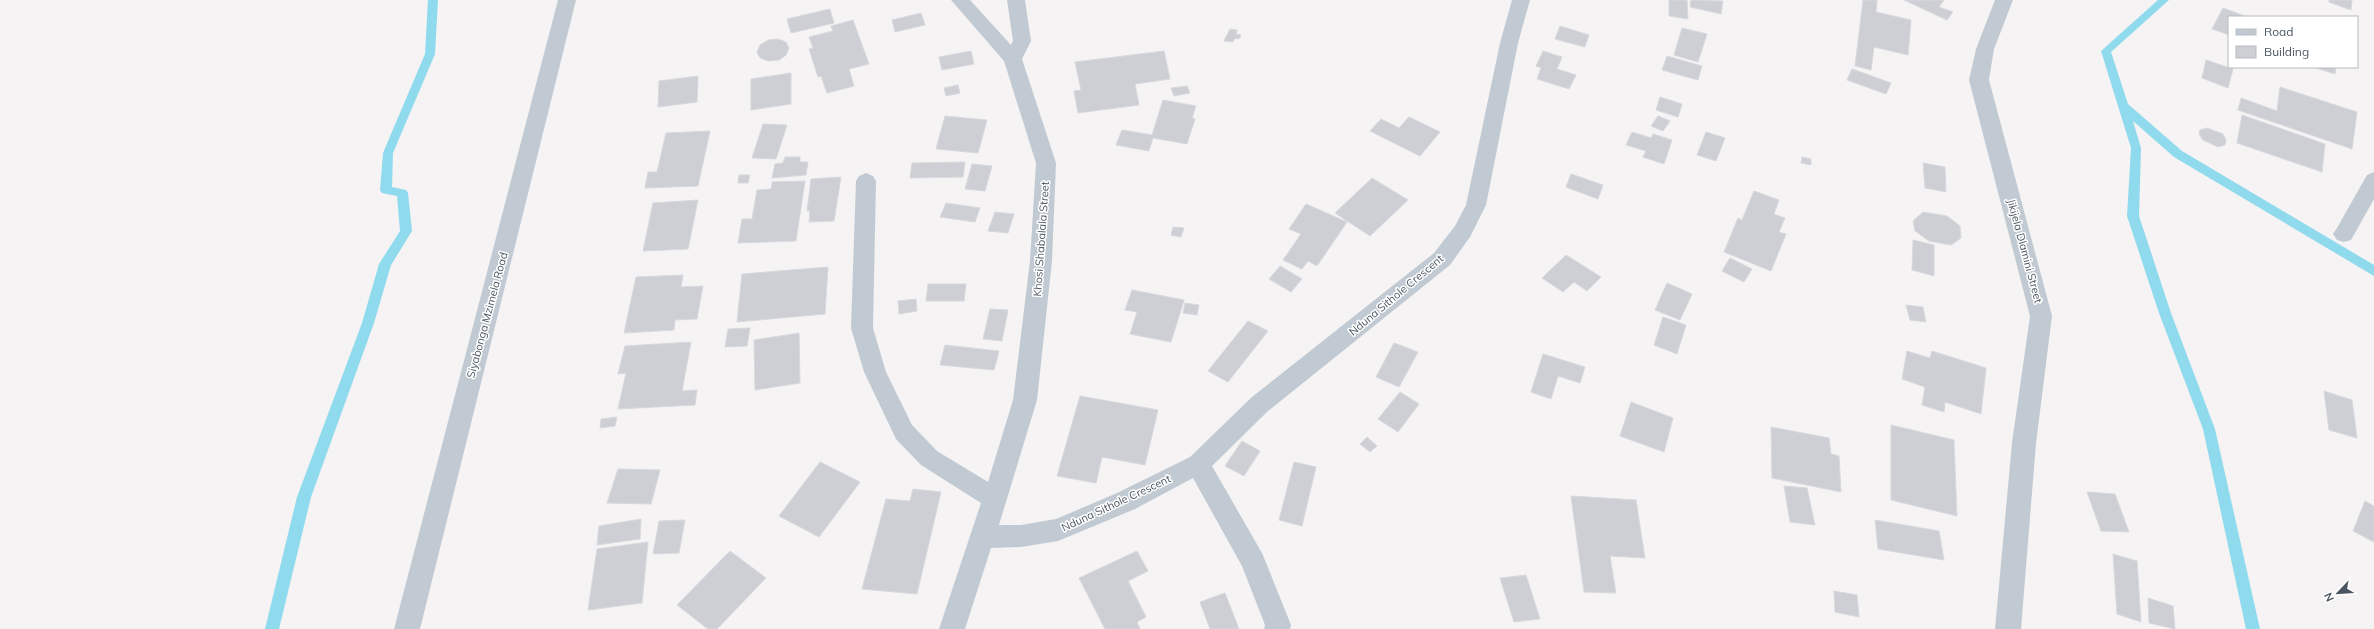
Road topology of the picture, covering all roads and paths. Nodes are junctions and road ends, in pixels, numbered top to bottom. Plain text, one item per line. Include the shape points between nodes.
1 (567, 0) edge
2 (960, 0) edge
3 (1016, 0) edge
4 (1520, 0) edge
5 (2004, 0) edge
6 (1013, 58) junction
7 (2374, 180) edge
8 (866, 181) dead end
9 (2344, 234) dead end
10 (1198, 464) junction
11 (995, 499) junction
12 (982, 537) junction
13 (407, 629) edge
14 (952, 629) edge
15 (1277, 629) edge
16 (2008, 629) edge

1 - 13 street, Siyabonga Mzimela Road
2 - 6 street, Khosi Shabalala Street
3 - 6 street via 1022,41
4 - 10 street, Nduna Sithole Crescent via 1476,205 1463,231 1442,259 1260,404
5 - 16 street, Jikijela Dlamini Street via 1987,38 1979,80 2041,316 2024,443
6 - 11 street, Khosi Shabalala Street via 1046,163 1041,261 1025,400
7 - 9 street
8 - 11 street via 862,328 875,372 904,432 929,458
10 - 12 street, Nduna Sithole Crescent via 1126,501 1058,530 1021,536
10 - 15 street via 1252,561 1278,625
11 - 12 street, Khosi Shabalala Street
12 - 14 street, Khosi Shabalala Street

